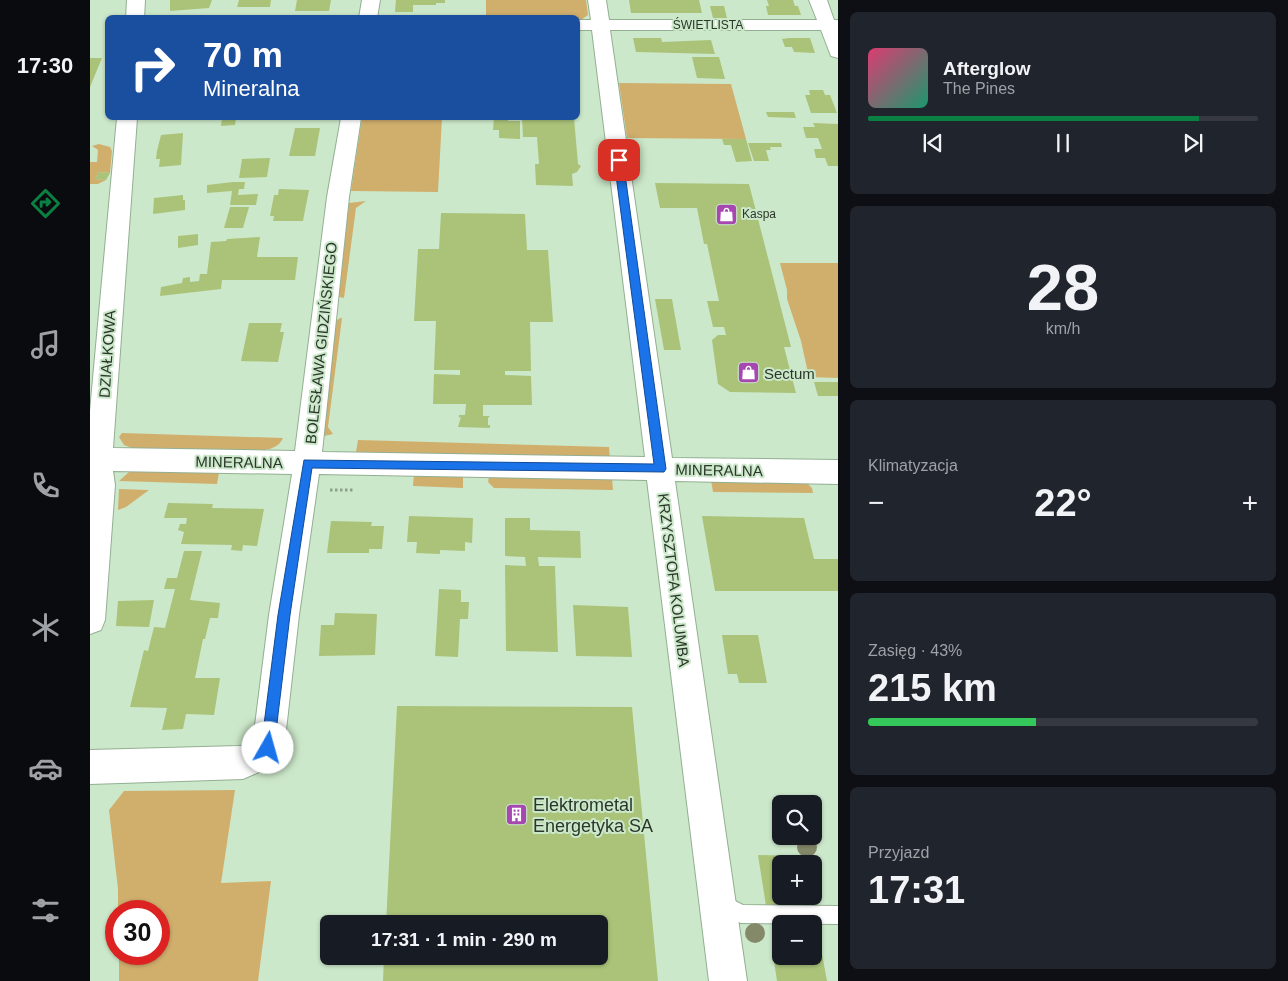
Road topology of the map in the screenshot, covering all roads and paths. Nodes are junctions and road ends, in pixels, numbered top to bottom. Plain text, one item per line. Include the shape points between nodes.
1 (136, 0) edge
2 (371, 0) edge
3 (597, 0) edge
4 (818, 0) edge
5 (135, 15) edge
6 (368, 15) edge
7 (580, 25) edge
8 (600, 25) junction
9 (833, 25) edge
10 (838, 52) edge
11 (126, 120) edge
12 (351, 120) edge
13 (95, 459) edge
14 (308, 463) junction
15 (660, 469) junction
16 (838, 472) edge
17 (90, 620) edge
18 (90, 767) edge
19 (718, 910) junction
20 (838, 915) edge
21 (728, 981) edge

1 - 5 street
2 - 6 street
3 - 8 street, KRZYSZTOFA KOLUMBA
4 - 9 street
7 - 8 street, ŚWIETLISTA
8 - 9 street, ŚWIETLISTA
8 - 15 street, KRZYSZTOFA KOLUMBA
9 - 10 street
11 - 13 street, DZIAŁKOWA
12 - 14 street, BOLESŁAWA GIDZIŃSKIEGO via 338,197
13 - 14 street, MINERALNA
13 - 17 street, DZIAŁKOWA via 101,485
14 - 15 street, MINERALNA
14 - 18 street, BOLESŁAWA GIDZIŃSKIEGO via 284,615 268,748 262,756 238,764
15 - 16 street, MINERALNA
15 - 19 street, KRZYSZTOFA KOLUMBA
19 - 20 lane via 735,910 741,914
19 - 21 street, KRZYSZTOFA KOLUMBA

